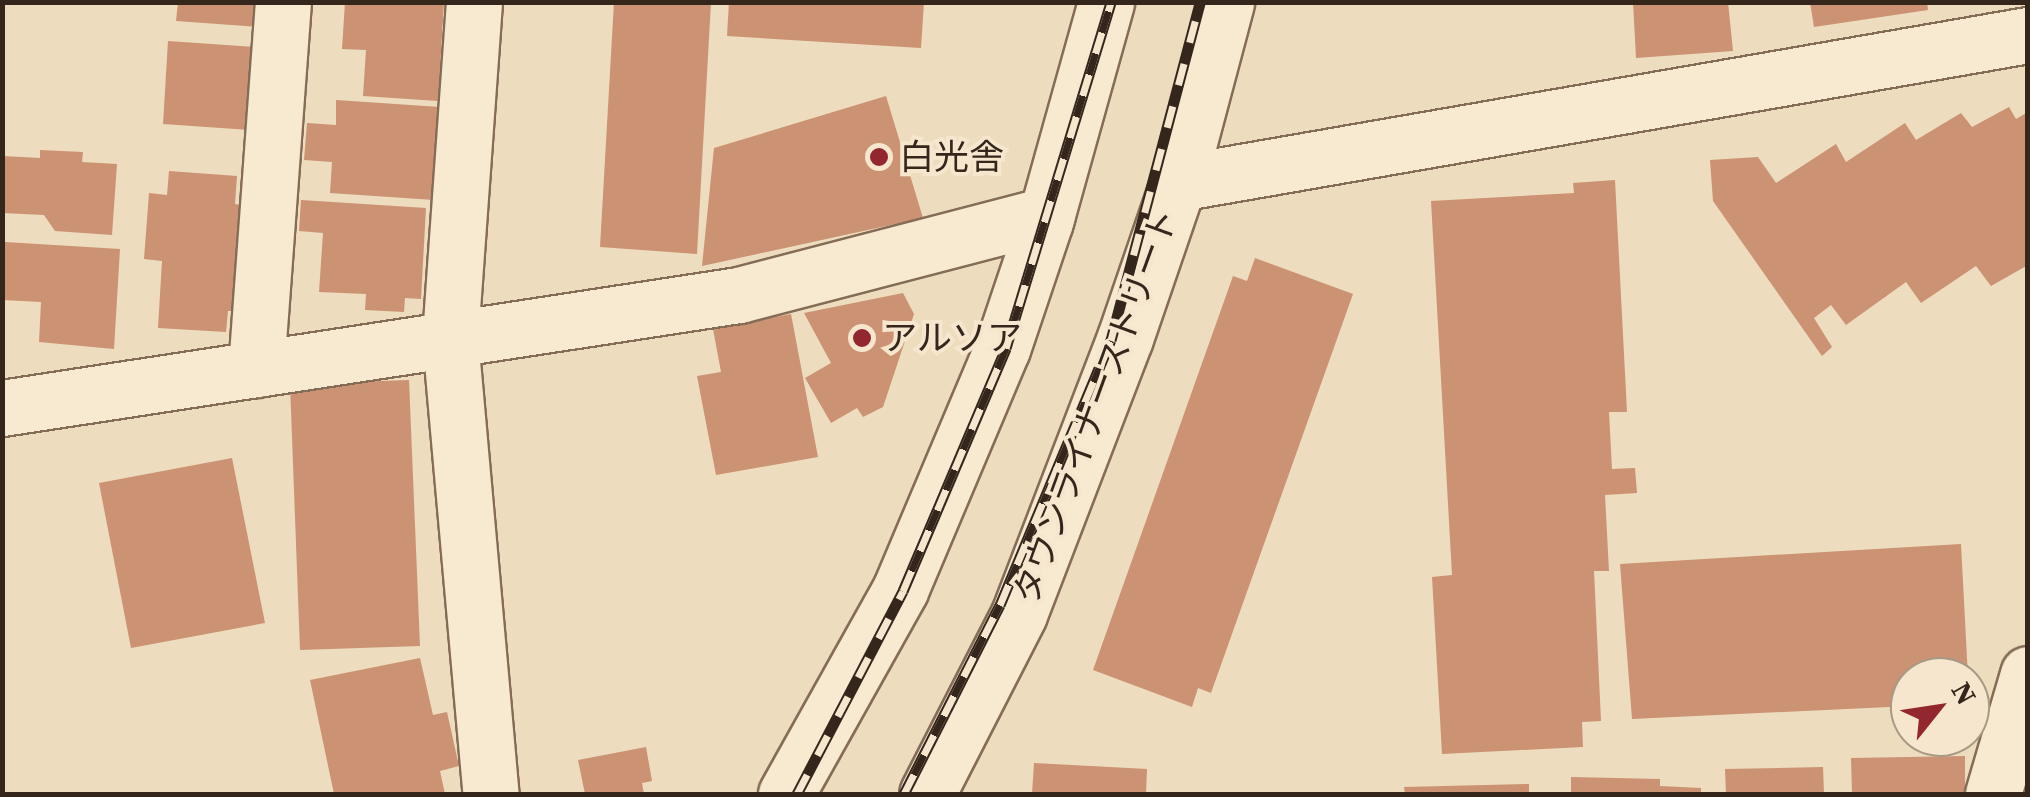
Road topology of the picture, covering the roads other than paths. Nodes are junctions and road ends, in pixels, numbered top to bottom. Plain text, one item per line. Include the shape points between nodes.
1 (283, 2) edge
2 (474, 2) edge
3 (1106, 2) edge
4 (1226, 2) edge
5 (2028, 36) edge
6 (1178, 183) junction
7 (1047, 215) junction
8 (450, 339) junction
9 (256, 368) junction
10 (2, 408) edge
11 (2028, 674) edge
12 (490, 794) edge
13 (786, 794) edge
14 (926, 794) edge
15 (1993, 794) edge

1 - 9 street
2 - 8 street
3 - 7 street
4 - 6 street, タウンライナーストリート
5 - 6 street
6 - 14 street, タウンライナーストリート via 1020,614
7 - 8 street via 738,294
7 - 13 street via 1002,349 900,590
8 - 9 street
8 - 12 street
9 - 10 street
11 - 15 street

